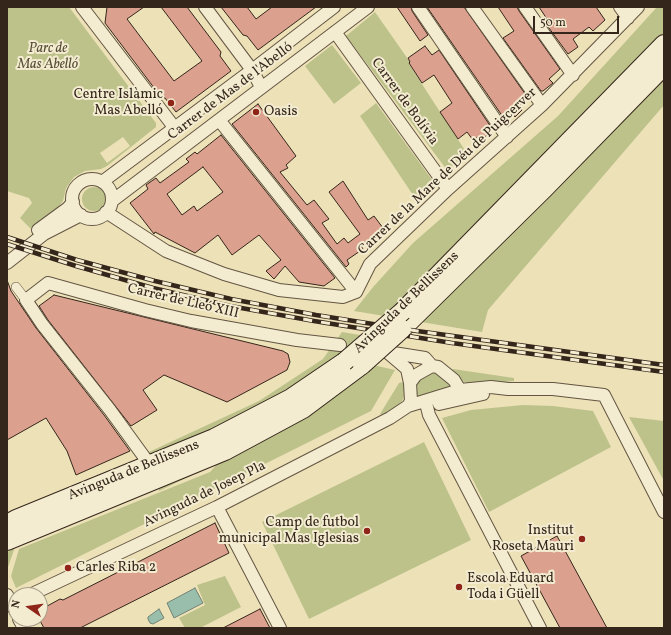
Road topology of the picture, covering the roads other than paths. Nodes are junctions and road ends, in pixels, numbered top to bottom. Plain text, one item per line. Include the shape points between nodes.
1 (82, 7) edge
2 (205, 7) edge
3 (368, 7) edge
4 (418, 7) edge
5 (472, 7) edge
6 (525, 7) edge
7 (620, 7) edge
8 (638, 7) edge
9 (330, 8) edge
10 (628, 18) junction
11 (334, 32) junction
12 (664, 44) edge
13 (664, 66) edge
14 (252, 70) junction
15 (573, 75) junction
16 (261, 87) junction
17 (542, 105) junction
18 (219, 120) junction
19 (174, 127) junction
20 (507, 137) junction
21 (102, 182) junction
22 (448, 189) junction
23 (73, 202) junction
24 (109, 206) junction
25 (81, 215) junction
26 (7, 254) edge
27 (7, 263) edge
28 (16, 287) dead end
29 (356, 292) junction
30 (26, 300) junction
31 (411, 313) junction
32 (342, 354) junction
33 (432, 366) junction
34 (410, 383) junction
35 (508, 389) junction
36 (460, 390) junction
37 (450, 402) junction
38 (408, 406) junction
39 (427, 407) junction
40 (390, 418) junction
41 (150, 465) junction
42 (217, 507) junction
43 (664, 512) edge
44 (7, 524) edge
45 (7, 541) edge
46 (47, 587) edge
47 (280, 628) edge
48 (540, 628) edge

1 - 19 street
2 - 14 street
3 - 11 street, Carrer de Mas de l'Abelló
4 - 20 street
5 - 17 street
6 - 15 street
7 - 10 street
8 - 10 street, Carrer de la Mare de Déu de Puigcerver
9 - 14 street, Carrer de Mas de l'Abelló
10 - 15 street, Carrer de la Mare de Déu de Puigcerver
11 - 16 street, Carrer de Mas de l'Abelló
11 - 22 street, Carrer de Bolívia
12 - 31 main road, Avinguda de Bellissens
13 - 31 main road, Avinguda de Bellissens via 544,189
14 - 16 street
14 - 19 street, Carrer de Mas de l'Abelló
15 - 17 street, Carrer de la Mare de Déu de Puigcerver
16 - 18 street, Carrer de Mas de l'Abelló
17 - 20 street, Carrer de la Mare de Déu de Puigcerver
18 - 24 street, Carrer de Mas de l'Abelló
18 - 29 street
19 - 21 street, Carrer de Mas de l'Abelló
20 - 22 street, Carrer de la Mare de Déu de Puigcerver
21 - 23 street via 93,179 78,184
21 - 24 street via 108,186 111,194
22 - 29 street, Carrer de la Mare de Déu de Puigcerver via 370,264
23 - 25 street
23 - 26 street
24 - 25 street via 98,217 87,218
24 - 29 street via 166,251 224,274 279,290 343,297
25 - 27 street via 44,234
28 - 30 street
30 - 32 street, Carrer de Lleó XIII via 48,283 191,322 297,340
30 - 41 street
31 - 32 main road, Avinguda de Bellissens, bridge
31 - 45 main road, Avinguda de Bellissens, bridge via 362,365 303,409 225,451
32 - 41 main road, Avinguda de Bellissens via 291,398 214,438
33 - 34 street via 416,375
33 - 34 street via 425,358 387,352 407,369
33 - 36 street via 438,367 454,380
34 - 38 street via 412,401
35 - 36 street, Avinguda de Josep Pla via 491,387
35 - 37 street, Avinguda de Josep Pla
35 - 43 street, Avinguda de Josep Pla via 553,389 604,395
36 - 37 street
36 - 38 street, Avinguda de Josep Pla
37 - 39 street, Avinguda de Josep Pla
38 - 40 street, Avinguda de Josep Pla
39 - 40 street, Avinguda de Josep Pla
39 - 48 street
40 - 42 street, Avinguda de Josep Pla
41 - 44 main road, Avinguda de Bellissens
42 - 46 street, Avinguda de Josep Pla
42 - 47 street

